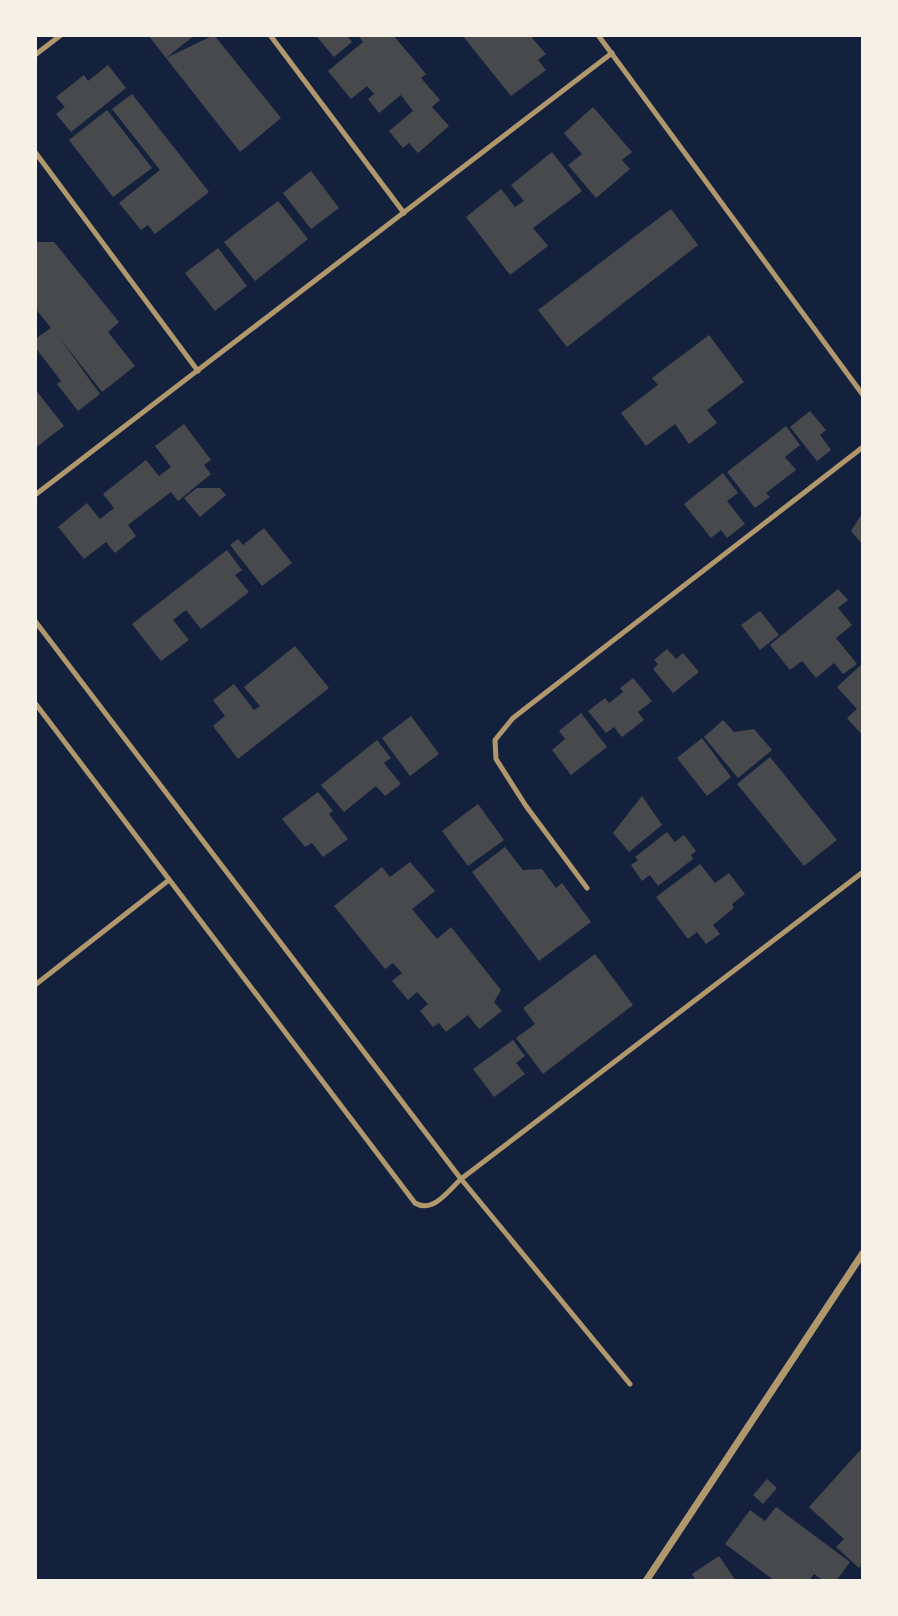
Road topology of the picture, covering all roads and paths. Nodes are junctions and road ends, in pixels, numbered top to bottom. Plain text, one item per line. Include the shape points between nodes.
1 (61, 35) edge
2 (270, 35) edge
3 (598, 35) edge
4 (612, 53) junction
5 (35, 55) edge
6 (35, 152) edge
7 (404, 212) junction
8 (198, 371) junction
9 (863, 395) edge
10 (863, 447) edge
11 (35, 495) edge
12 (35, 621) edge
13 (35, 703) edge
14 (863, 872) edge
15 (169, 880) junction
16 (587, 888) dead end
17 (35, 985) edge
18 (461, 1179) junction
19 (863, 1253) edge
20 (630, 1384) dead end
21 (646, 1581) edge

1 - 5 lane
2 - 7 lane
3 - 4 lane
4 - 7 lane
4 - 9 lane
6 - 8 lane
7 - 8 lane
8 - 11 lane
10 - 16 lane via 513,718 495,740 496,759
12 - 18 lane
13 - 15 lane
14 - 18 lane
15 - 17 lane
15 - 18 lane via 415,1203 433,1205
18 - 20 lane
19 - 21 street

